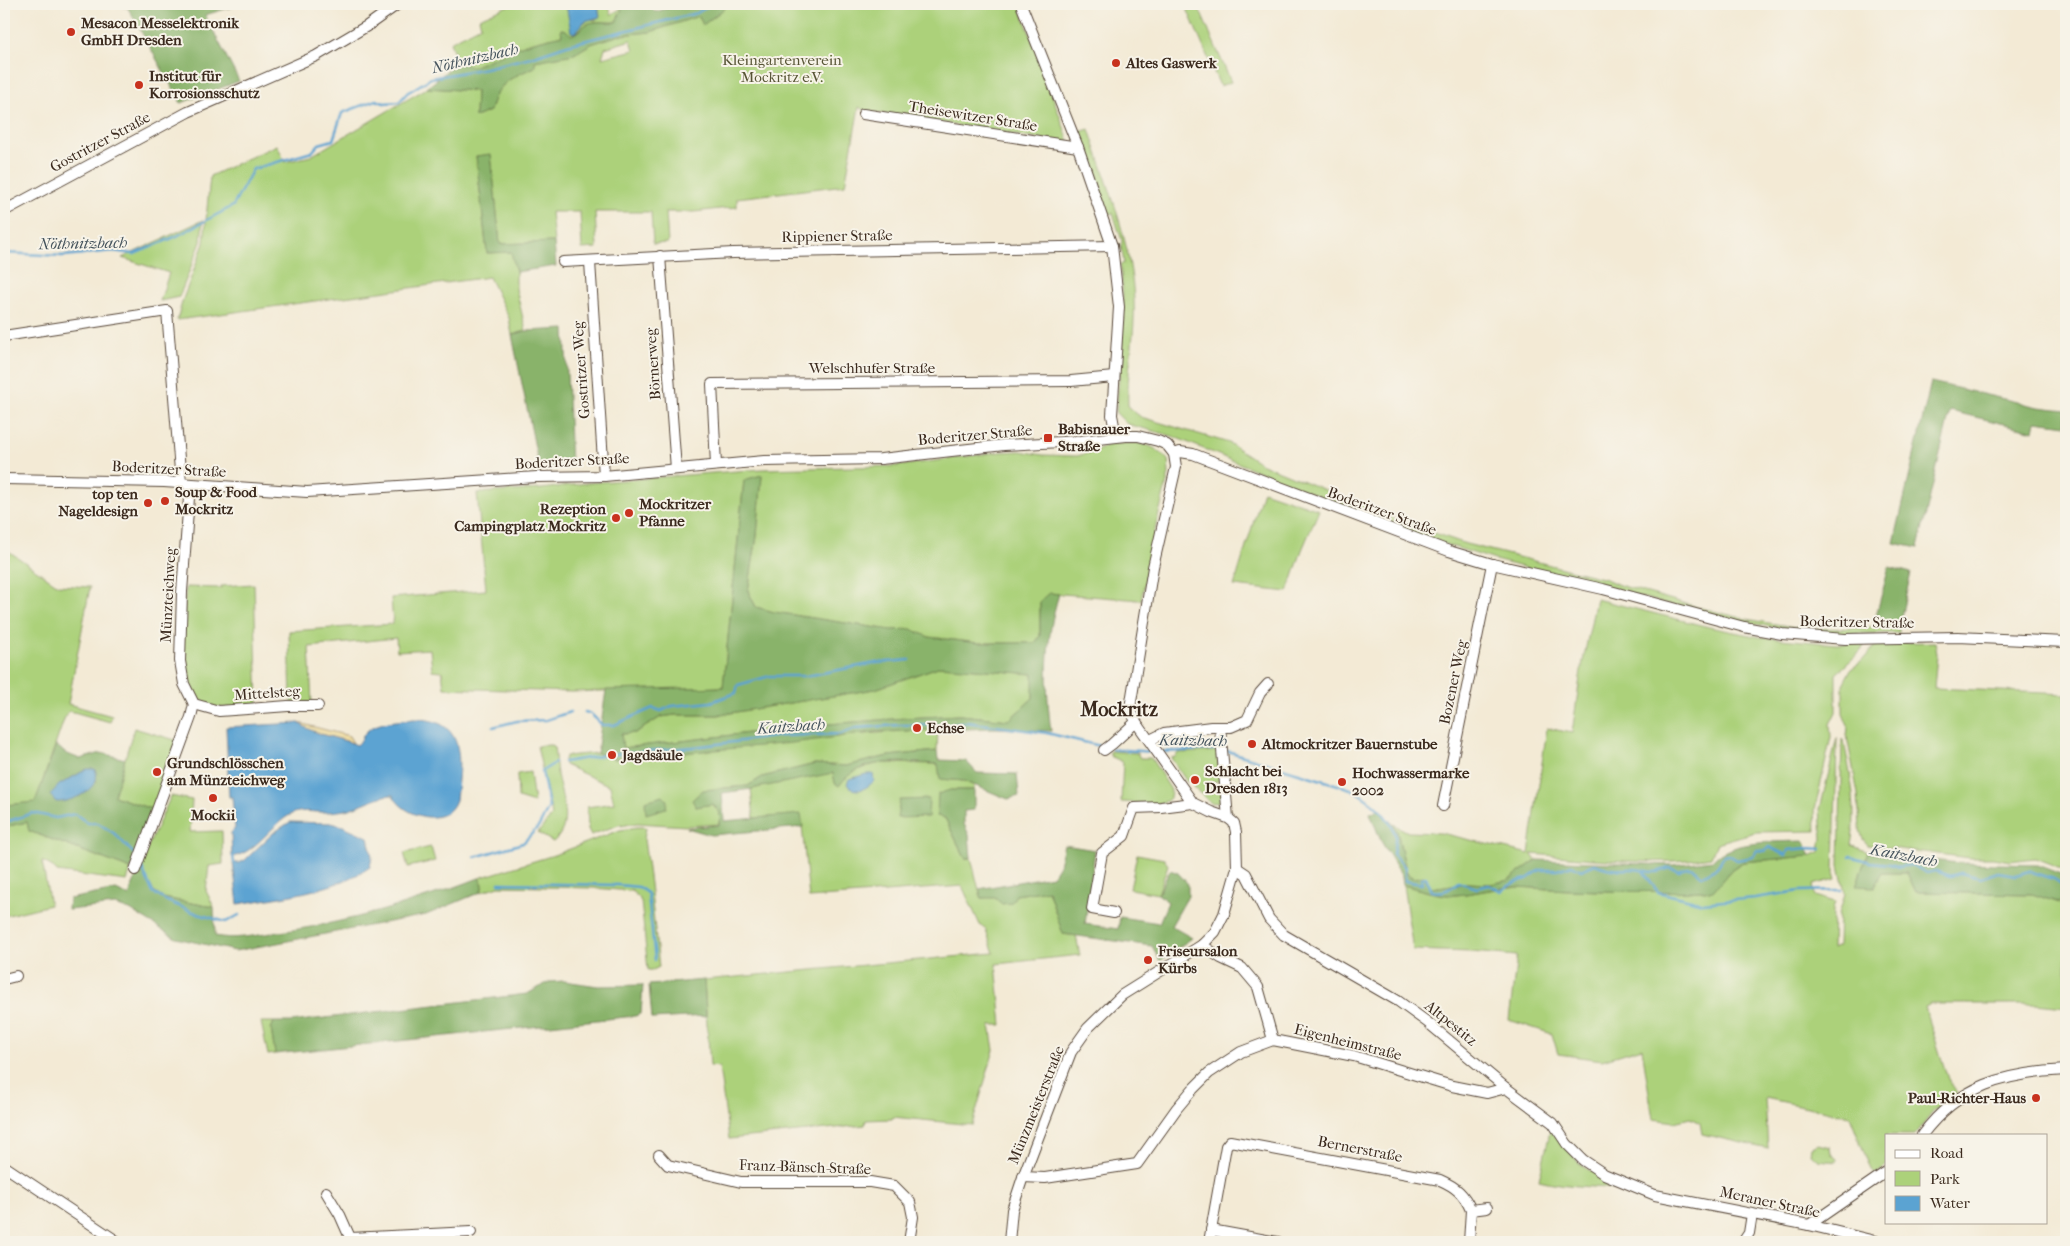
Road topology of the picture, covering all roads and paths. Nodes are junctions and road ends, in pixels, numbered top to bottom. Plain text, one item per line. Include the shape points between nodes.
1 (398, 4) edge
2 (1022, 4) edge
3 (863, 114) dead end
4 (1078, 147) junction
5 (4, 211) edge
6 (1112, 246) junction
7 (660, 256) junction
8 (563, 262) dead end
9 (590, 262) junction
10 (4, 336) edge
11 (1114, 377) junction
12 (1116, 436) junction
13 (1174, 454) junction
14 (716, 465) junction
15 (676, 469) junction
16 (604, 476) junction
17 (4, 479) edge
18 (186, 484) junction
19 (1492, 564) junction
20 (2066, 642) edge
21 (1268, 684) dead end
22 (194, 704) junction
23 (318, 706) dead end
24 (1136, 722) junction
25 (1220, 728) junction
26 (1152, 744) junction
27 (1107, 747) dead end
28 (1193, 803) junction
29 (1443, 806) dead end
30 (1228, 818) junction
31 (1237, 868) junction
32 (135, 870) dead end
33 (1114, 913) dead end
34 (1202, 945) junction
35 (16, 976) dead end
36 (4, 979) edge
37 (1273, 1040) junction
38 (2066, 1070) edge
39 (1506, 1088) junction
40 (1923, 1134) edge
41 (659, 1155) dead end
42 (4, 1166) edge
43 (1885, 1173) edge
44 (1023, 1177) junction
45 (326, 1192) dead end
46 (1655, 1195) joint
47 (1487, 1208) dead end
48 (1471, 1210) junction
49 (1752, 1214) junction
50 (1809, 1225) junction
51 (1211, 1230) junction
52 (471, 1232) dead end
53 (351, 1240) edge
54 (118, 1242) edge
55 (909, 1242) edge
56 (1009, 1242) edge
57 (1209, 1242) edge
58 (1278, 1242) edge
59 (1469, 1242) edge
60 (1742, 1242) edge
61 (1880, 1242) edge

1 - 5 street, Gostritzer Straße via 316,56 188,112
2 - 4 street
3 - 4 street, Theisewitzer Straße
4 - 6 street
6 - 7 street, Rippiener Straße
6 - 11 street via 1119,307
7 - 9 street, Rippiener Straße
7 - 15 street, Börnerweg
8 - 9 street, Rippiener Straße
9 - 16 street, Gostritzer Weg
10 - 18 street, Münzteichweg via 166,311
11 - 12 street via 1112,415
11 - 14 street, Welschhufer Straße via 1071,381 712,384
12 - 13 street, Boderitzer Straße via 1138,436 1158,441 1167,445
12 - 14 street, Boderitzer Straße via 880,459
13 - 19 street, Boderitzer Straße via 1192,454 1449,551
13 - 24 street via 1175,478 1153,567 1132,691 1130,708
14 - 15 street, Boderitzer Straße
15 - 16 street, Boderitzer Straße
16 - 18 street, Boderitzer Straße via 537,477 307,492
17 - 18 street, Boderitzer Straße
18 - 22 street, Münzteichweg via 180,661 184,684
19 - 20 street, Boderitzer Straße via 1782,634 1845,639 1958,637
19 - 29 street, Bozener Weg
21 - 25 street via 1247,720
22 - 23 street, Mittelsteg via 219,711
22 - 32 street
24 - 26 street
24 - 27 street
25 - 26 street via 1164,733
25 - 30 street, Münzmeisterstraße
26 - 28 street
28 - 30 street
28 - 33 street via 1134,808 1124,836 1102,853 1092,910
30 - 31 street, Münzmeisterstraße via 1234,823 1236,832
31 - 34 street, Münzmeisterstraße via 1224,914
31 - 39 street, Altpestitz via 1246,874 1269,918 1284,934 1427,1022
34 - 37 street via 1242,968 1258,987
34 - 44 street, Münzmeisterstraße via 1122,996 1088,1028 1071,1052
35 - 36 street
37 - 39 street, Eigenheimstraße via 1354,1056 1452,1086 1487,1093
37 - 44 street, Eigenheimstraße via 1241,1052 1209,1073 1188,1095 1137,1164 1045,1178
38 - 40 street via 2022,1075 1984,1085 1946,1107
39 - 46 street, Altpestitz via 1553,1123 1583,1160 1604,1174
41 - 55 street, Franz-Bänsch-Straße via 668,1165 741,1182 870,1182 894,1186 910,1202 913,1217
42 - 54 street
43 - 50 street
44 - 56 street, Münzmeisterstraße via 1012,1210
45 - 53 street
46 - 49 street, Meraner Straße
47 - 48 street
48 - 51 street, Bernerstraße via 1455,1187 1440,1180 1230,1141 1226,1146
48 - 59 street
49 - 50 street, Meraner Straße
49 - 60 street via 1749,1233
50 - 61 street, Meraner Straße
51 - 57 street
51 - 58 street
52 - 53 street

